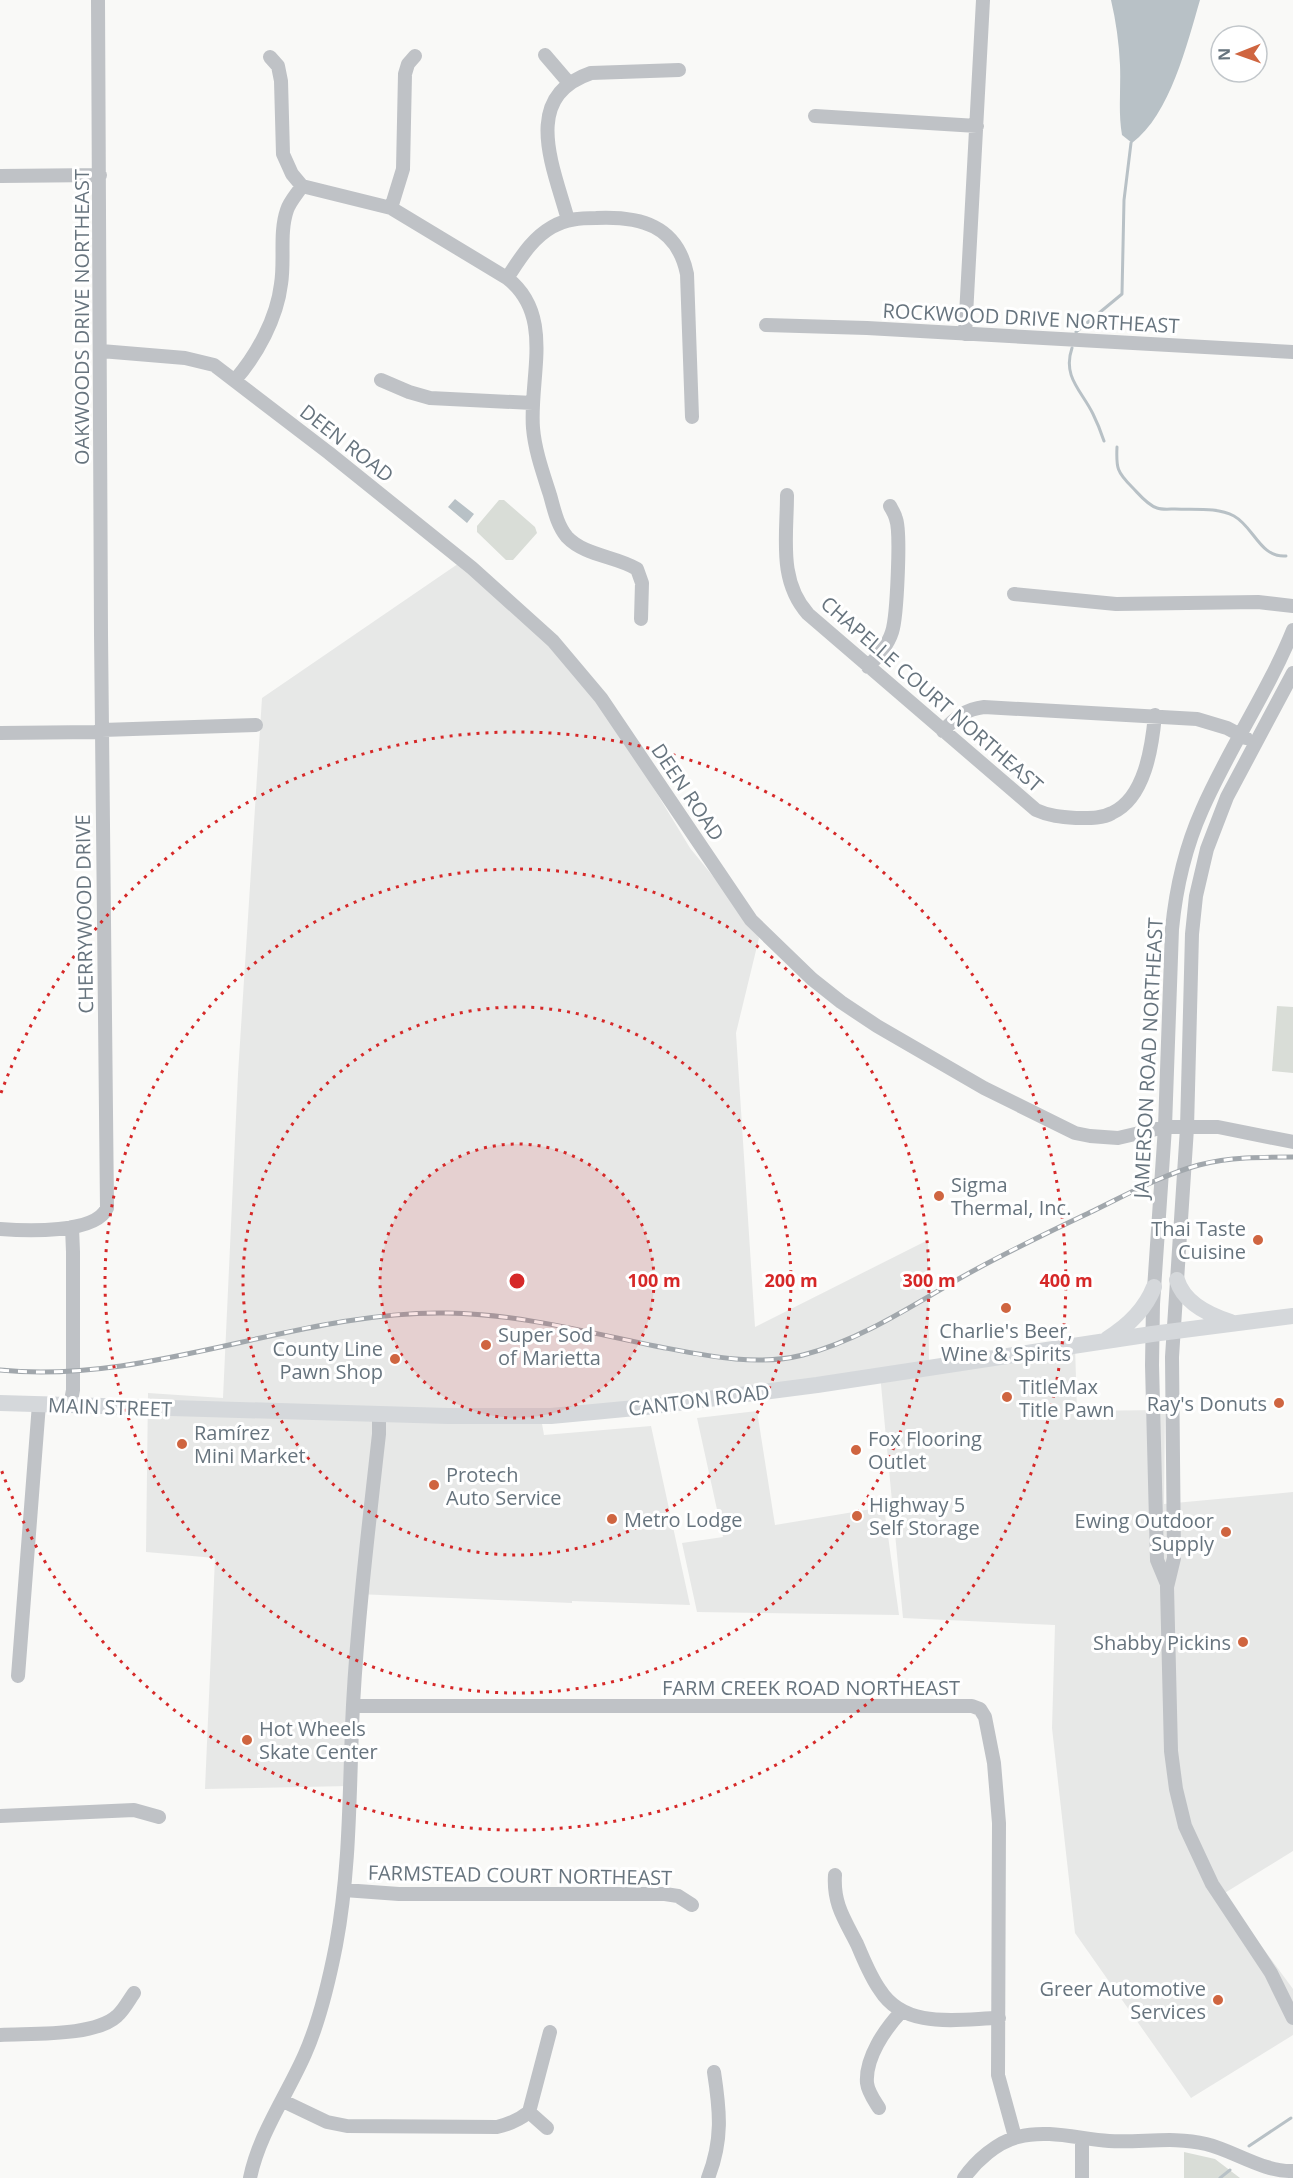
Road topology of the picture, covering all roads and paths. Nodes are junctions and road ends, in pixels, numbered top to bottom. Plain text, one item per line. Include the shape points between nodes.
1 (98, 0) edge
2 (983, 0) edge
3 (545, 55) dead end
4 (415, 56) dead end
5 (270, 57) dead end
6 (679, 70) dead end
7 (569, 83) junction
8 (815, 116) dead end
9 (976, 126) junction
10 (100, 175) junction
11 (0, 176) edge
12 (302, 186) junction
13 (391, 208) junction
14 (568, 220) junction
15 (507, 278) junction
16 (766, 325) dead end
17 (965, 334) junction
18 (101, 351) junction
19 (1293, 352) edge
20 (235, 380) junction
21 (381, 380) dead end
22 (533, 403) junction
23 (692, 417) dead end
24 (788, 495) dead end
25 (890, 506) dead end
26 (1014, 594) dead end
27 (1293, 606) edge
28 (642, 619) dead end
29 (1293, 630) edge
30 (101, 634) joint
31 (868, 667) junction
32 (1293, 673) edge
33 (1155, 715) junction
34 (256, 724) dead end
35 (102, 730) junction
36 (943, 731) junction
37 (0, 733) edge
38 (1240, 735) junction
39 (1256, 743) junction
40 (1166, 1127) junction
41 (1187, 1128) junction
42 (1293, 1142) edge
43 (72, 1227) junction
44 (0, 1230) edge
45 (1177, 1280) junction
46 (1154, 1287) junction
47 (1293, 1316) edge
48 (1234, 1323) junction
49 (1174, 1331) junction
50 (1152, 1334) junction
51 (1102, 1342) junction
52 (0, 1403) edge
53 (39, 1404) junction
54 (70, 1406) junction
55 (220, 1410) joint
56 (379, 1414) junction
57 (1167, 1584) junction
58 (18, 1676) dead end
59 (353, 1706) junction
60 (0, 1816) edge
61 (159, 1816) dead end
62 (835, 1875) dead end
63 (344, 1890) junction
64 (692, 1905) dead end
65 (134, 1993) dead end
66 (1288, 1998) edge
67 (901, 2012) junction
68 (999, 2018) junction
69 (1293, 2018) edge
70 (550, 2032) dead end
71 (0, 2035) edge
72 (714, 2072) dead end
73 (283, 2100) junction
74 (879, 2108) dead end
75 (529, 2112) junction
76 (547, 2128) dead end
77 (1016, 2137) junction
78 (1082, 2138) junction
79 (1293, 2171) edge
80 (250, 2178) edge
81 (708, 2178) edge
82 (964, 2178) edge
83 (1082, 2178) edge

1 - 10 street, OAKWOODS DRIVE NORTHEAST
2 - 9 street
3 - 7 street
4 - 13 street via 405,74 403,169
5 - 12 street via 278,66 281,81 283,154
6 - 7 street via 591,73
7 - 14 street via 550,110 546,130
8 - 9 street
9 - 17 street
10 - 11 street
10 - 18 street, OAKWOODS DRIVE NORTHEAST
12 - 13 street
12 - 20 street via 285,218 281,285 274,313
13 - 15 street
14 - 15 street via 536,237
14 - 23 street via 637,219 666,235 680,252 687,274
15 - 22 street via 523,292 535,320
16 - 17 street, ROCKWOOD DRIVE NORTHEAST
17 - 19 street, ROCKWOOD DRIVE NORTHEAST
18 - 20 street, DEEN ROAD via 207,362
18 - 30 street, OAKWOODS DRIVE NORTHEAST
20 - 40 street, DEEN ROAD via 472,568 551,640 601,698 751,920 812,979 877,1026 984,1088 1075,1133 1118,1138
21 - 22 street via 430,398
22 - 28 street via 538,456 558,522 577,545 637,569 642,583
24 - 31 street, CHAPELLE COURT NORTHEAST via 786,566 793,593 808,614
25 - 31 street via 899,534 895,617 887,642
26 - 27 street via 1116,604 1265,602
29 - 38 street, JAMERSON ROAD NORTHEAST
30 - 35 street, CHERRYWOOD DRIVE
31 - 36 street, CHAPELLE COURT NORTHEAST
32 - 39 street, JAMERSON ROAD NORTHEAST
33 - 36 street via 984,707 959,715
33 - 36 street, CHAPELLE COURT NORTHEAST via 1148,755 1135,792 1112,814 1089,818 1058,817 1036,810
33 - 38 street via 1197,719
34 - 35 street
35 - 37 street
35 - 43 street, CHERRYWOOD DRIVE via 107,1193 104,1213 98,1219
38 - 39 street
38 - 40 street, JAMERSON ROAD NORTHEAST via 1201,811 1176,892
39 - 41 street, JAMERSON ROAD NORTHEAST via 1219,816 1196,896
40 - 41 street, DEEN ROAD
40 - 46 street, JAMERSON ROAD NORTHEAST
41 - 42 street, DEEN ROAD via 1218,1127
41 - 45 street, JAMERSON ROAD NORTHEAST
43 - 44 street
43 - 54 street
45 - 48 main road via 1184,1294 1200,1308
45 - 49 street, JAMERSON ROAD NORTHEAST
46 - 50 street, JAMERSON ROAD NORTHEAST
46 - 51 main road via 1134,1319
47 - 48 main road, CANTON ROAD
48 - 49 main road, CANTON ROAD
49 - 50 main road, CANTON ROAD
49 - 57 street, JAMERSON ROAD NORTHEAST via 1174,1558
50 - 51 main road, CANTON ROAD
50 - 57 street, JAMERSON ROAD NORTHEAST via 1157,1560
51 - 56 main road, CANTON ROAD via 817,1385 576,1414
52 - 53 main road, MAIN STREET
53 - 54 main road, MAIN STREET
53 - 58 street
54 - 55 main road, MAIN STREET
55 - 56 main road, CANTON ROAD
56 - 59 street
57 - 66 street, JAMERSON ROAD NORTHEAST via 1171,1751 1185,1826 1212,1884
59 - 63 street
59 - 68 street, FARM CREEK ROAD NORTHEAST via 980,1709 994,1762 998,1804
60 - 61 street via 134,1810
62 - 67 street via 838,1906 858,1948 879,1990
63 - 64 street, FARMSTEAD COURT NORTHEAST via 399,1894 665,1894 678,1896
63 - 73 street via 323,1999 311,2039
65 - 71 street via 118,2015 85,2030
66 - 69 street, JAMERSON ROAD NORTHEAST
67 - 68 street via 926,2018
67 - 74 street via 879,2042 870,2064 867,2084
68 - 77 street, FARM CREEK ROAD NORTHEAST via 998,2075
70 - 75 street
72 - 81 street via 720,2132
73 - 75 street via 327,2122 347,2127 497,2127 515,2122
73 - 80 street via 261,2143
75 - 76 street
77 - 78 street via 1045,2134
77 - 82 street via 982,2159
78 - 79 street via 1185,2141
78 - 83 street

